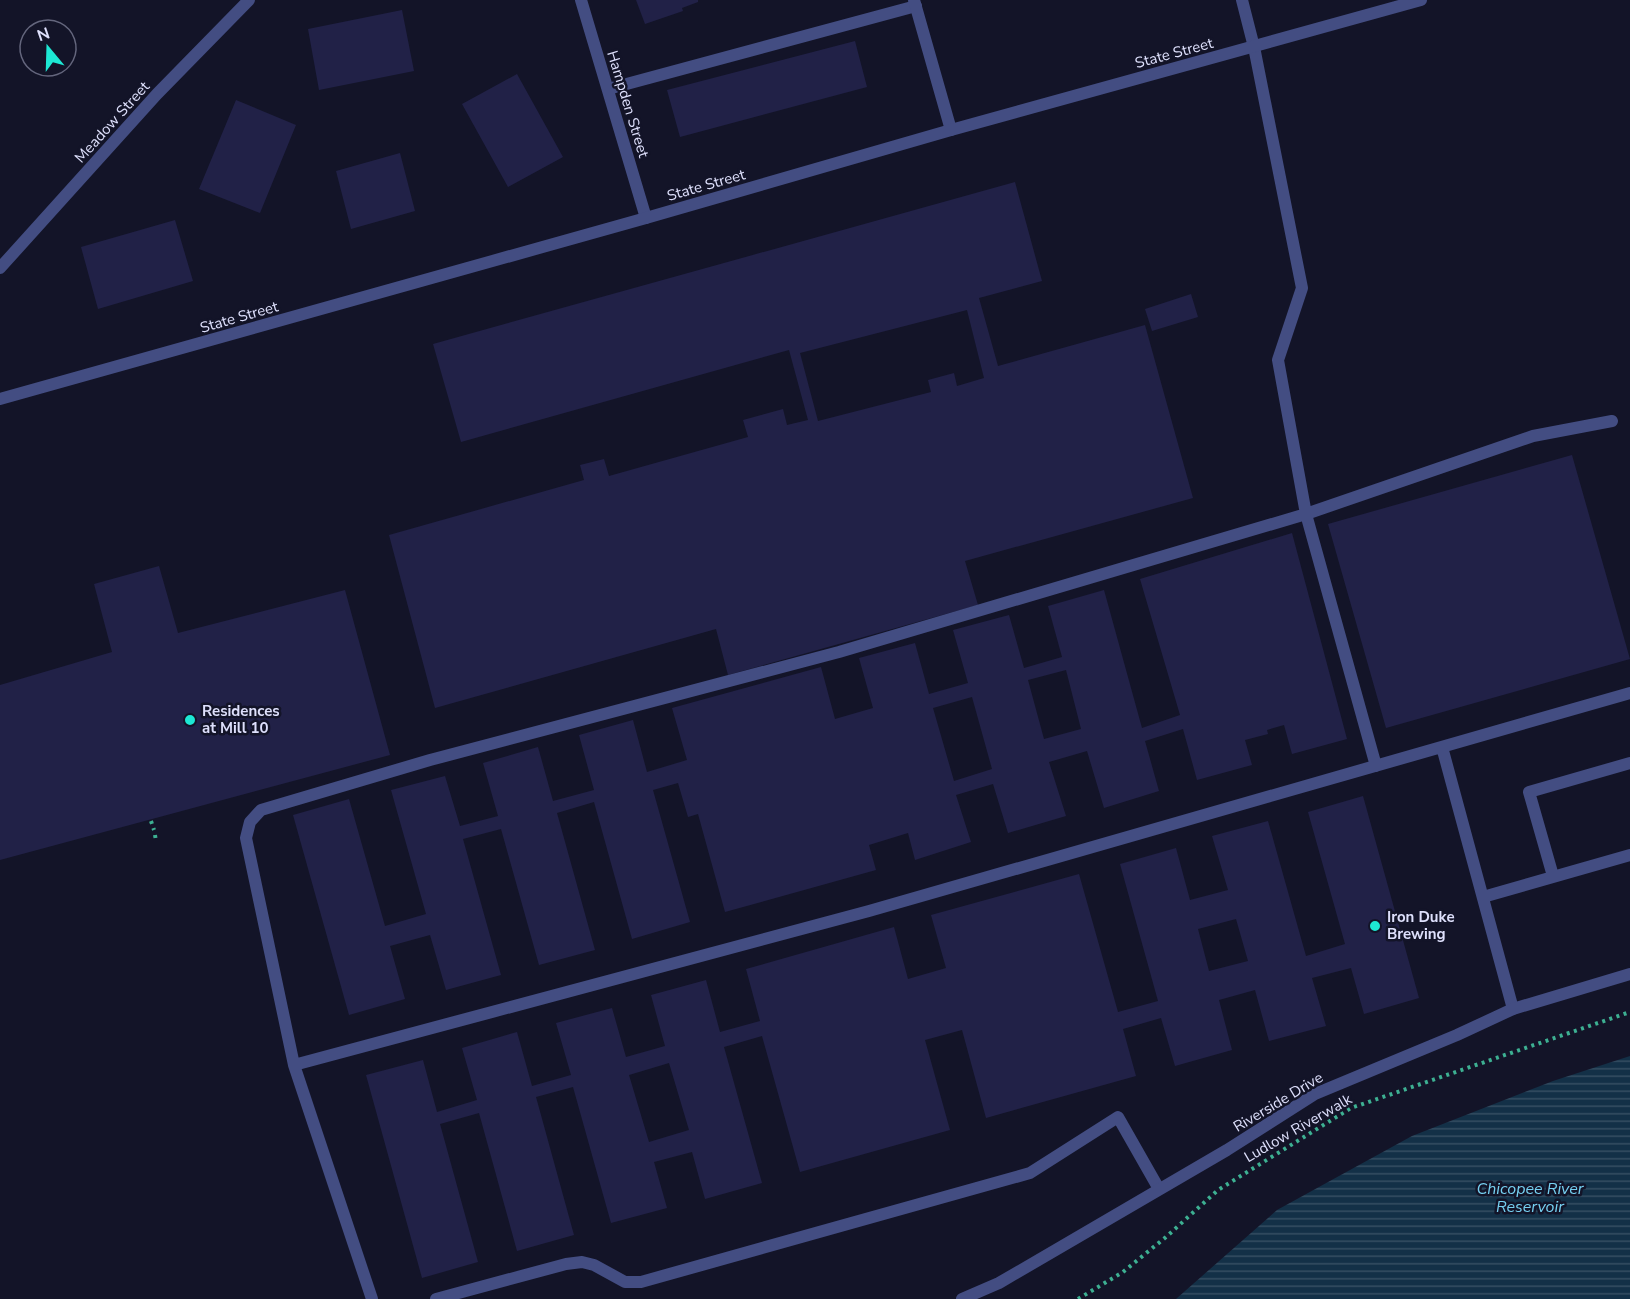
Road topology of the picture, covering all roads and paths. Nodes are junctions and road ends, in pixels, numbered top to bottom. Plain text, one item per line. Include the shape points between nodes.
1 (249, 0) edge
2 (581, 0) edge
3 (1242, 0) edge
4 (1421, 0) edge
5 (915, 3) edge
6 (1254, 47) junction
7 (608, 89) junction
8 (951, 130) junction
9 (646, 218) junction
10 (0, 268) edge
11 (0, 399) edge
12 (1612, 421) dead end
13 (1306, 514) junction
14 (1630, 693) edge
15 (1442, 747) junction
16 (1630, 763) edge
17 (1376, 766) junction
18 (151, 821) dead end
19 (154, 830) dead end
20 (155, 835) dead end
21 (156, 841) dead end
22 (1630, 855) edge
23 (1553, 876) junction
24 (1483, 897) junction
25 (1630, 974) edge
26 (1514, 1010) junction
27 (1630, 1012) edge
28 (294, 1065) junction
29 (1159, 1189) junction
30 (372, 1299) edge
31 (435, 1299) edge
32 (962, 1299) edge
33 (1078, 1299) edge

1 - 10 street, Meadow Street via 157,94
2 - 7 street, Hampden Street
3 - 6 street
4 - 6 street, State Street
5 - 7 street
5 - 8 street
6 - 8 street, State Street
6 - 13 street via 1302,288 1278,360
7 - 9 street, Hampden Street
8 - 9 street, State Street
9 - 11 street, State Street
12 - 13 street via 1533,436
13 - 17 street
13 - 28 street via 839,652 430,760 261,810 250,822 246,838
14 - 15 street
15 - 17 street
15 - 24 street
16 - 23 street via 1529,792
17 - 28 street via 869,911
18 - 19 path
20 - 21 path
22 - 23 street
23 - 24 street
24 - 26 street
25 - 26 street, Riverside Drive
26 - 29 street, Riverside Drive via 1316,1094
27 - 33 path, Ludlow Riverwalk via 1351,1108 1218,1190 1123,1272
28 - 30 street
29 - 31 street via 1118,1117 1030,1173 640,1282 625,1281 582,1262
29 - 32 street, Riverside Drive via 999,1283

